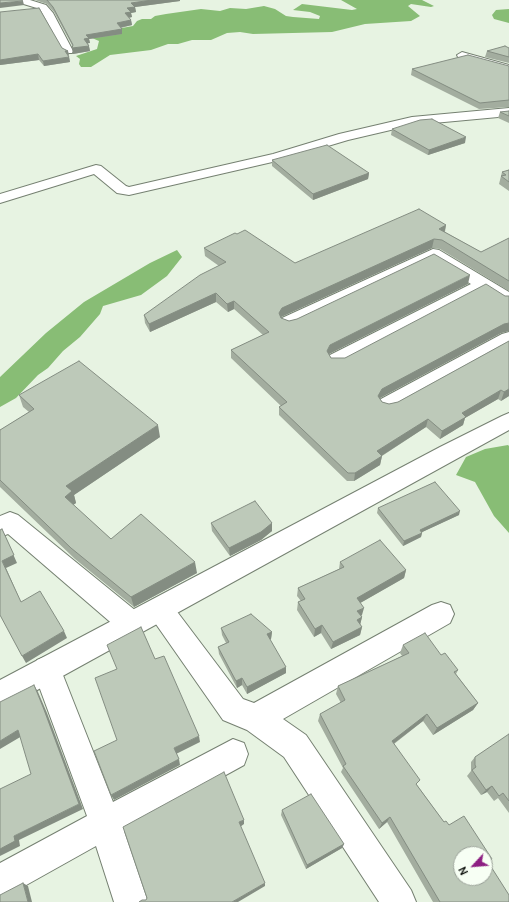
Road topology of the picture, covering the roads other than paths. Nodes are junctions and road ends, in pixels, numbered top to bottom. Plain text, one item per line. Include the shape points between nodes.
1 (21, 5) edge
2 (68, 51) edge
3 (462, 55) edge
4 (509, 68) edge
5 (506, 118) edge
6 (0, 199) edge
7 (484, 284) junction
8 (509, 299) edge
9 (289, 322) edge
10 (509, 338) edge
11 (337, 360) edge
12 (388, 404) edge
13 (509, 421) edge
14 (0, 527) edge
15 (160, 609) junction
16 (441, 614) dead end
17 (132, 624) junction
18 (47, 670) junction
19 (0, 695) edge
20 (256, 718) junction
21 (233, 754) dead end
22 (105, 822) junction
23 (0, 881) edge
24 (131, 902) edge
25 (400, 902) edge

1 - 2 street via 25,3 43,8
3 - 4 street
5 - 6 street via 487,115 399,124 276,157 129,191 122,190 96,169
7 - 8 street
7 - 9 street via 433,254
7 - 11 street
10 - 12 street
13 - 15 street
14 - 17 street via 10,522
15 - 17 street
15 - 20 street via 233,710
16 - 20 street
17 - 18 street
18 - 19 street
18 - 22 street
20 - 25 street via 295,746
21 - 22 street
22 - 23 street
22 - 24 street

